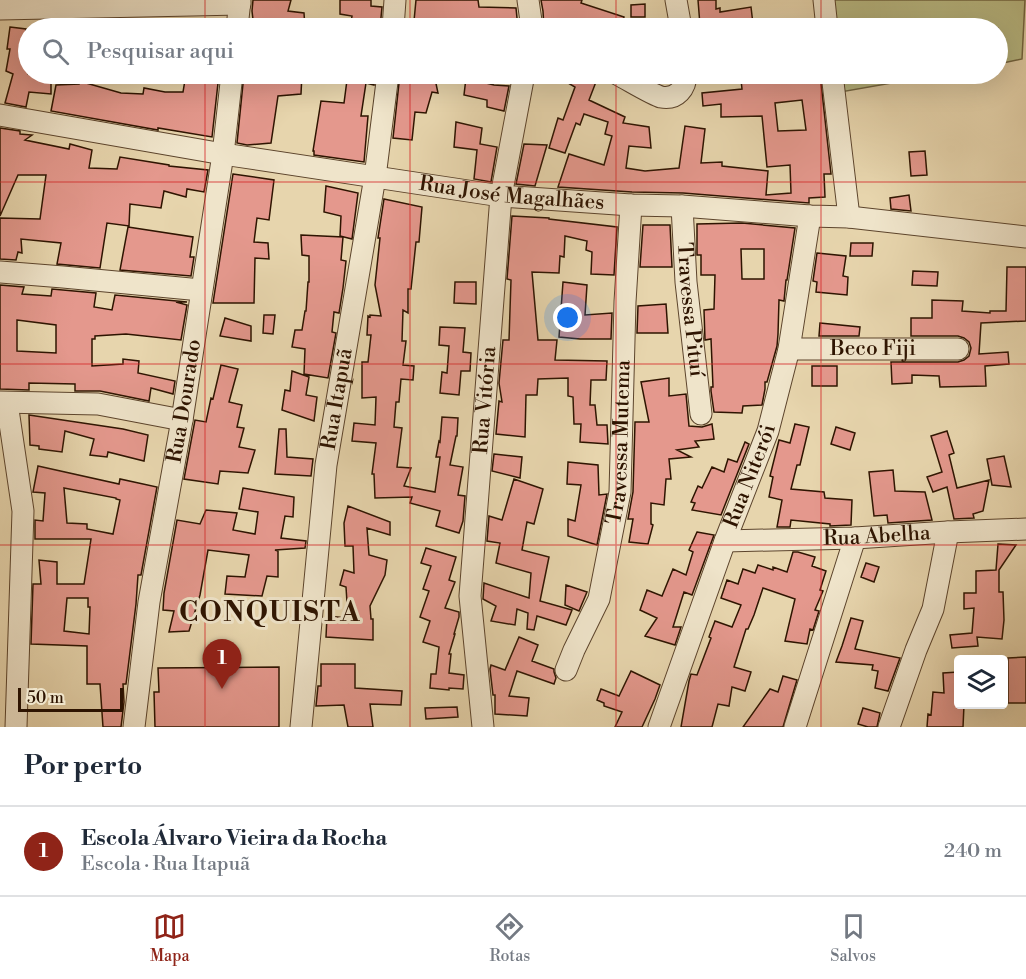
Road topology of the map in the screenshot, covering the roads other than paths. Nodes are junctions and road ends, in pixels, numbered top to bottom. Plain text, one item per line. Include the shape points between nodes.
1 (395, 0) edge
2 (528, 0) edge
3 (676, 0) edge
4 (824, 0) edge
5 (240, 2) edge
6 (121, 4) edge
7 (0, 9) edge
8 (238, 18) edge
9 (394, 18) edge
10 (531, 18) edge
11 (679, 18) edge
12 (826, 18) edge
13 (231, 84) edge
14 (387, 84) edge
15 (522, 84) edge
16 (636, 84) edge
17 (685, 84) edge
18 (833, 84) edge
19 (0, 115) edge
20 (223, 154) junction
21 (375, 177) junction
22 (501, 196) junction
23 (631, 205) junction
24 (681, 206) junction
25 (810, 216) junction
26 (849, 217) junction
27 (1026, 237) edge
28 (0, 272) edge
29 (201, 290) junction
30 (789, 349) junction
31 (958, 349) dead end
32 (4, 402) edge
33 (701, 414) dead end
34 (182, 420) junction
35 (1026, 529) edge
36 (948, 532) junction
37 (855, 538) junction
38 (725, 541) junction
39 (566, 670) dead end
40 (16, 727) edge
41 (134, 727) edge
42 (301, 727) edge
43 (483, 727) edge
44 (659, 727) edge
45 (795, 727) edge
46 (889, 727) edge

1 - 9 street
2 - 10 street
3 - 11 street
4 - 12 street
5 - 6 street
5 - 8 street
6 - 7 street
13 - 20 street, Rua Dourado
14 - 21 street, Rua Itapuã
15 - 22 street, Rua Vitória
16 - 17 street via 660,97 677,94
18 - 26 street
19 - 20 street, Rua José Magalhães
20 - 21 street, Rua José Magalhães
20 - 29 street, Rua Dourado
21 - 22 street, Rua José Magalhães
21 - 42 street, Rua Itapuã via 326,465
22 - 23 street, Rua José Magalhães
22 - 43 street, Rua Vitória via 470,596
23 - 24 street, Rua José Magalhães
23 - 39 street, Travessa Mutema via 620,492 599,599
24 - 25 street, Rua José Magalhães
24 - 33 street, Travessa Pituí
25 - 26 street, Rua José Magalhães
25 - 30 street, Rua Niterói
26 - 27 street, Rua José Magalhães
28 - 29 street
29 - 34 street, Rua Dourado
30 - 31 street, Beco Fiji
30 - 38 street, Rua Niterói via 768,431
32 - 34 street via 98,404
32 - 40 street via 23,511
34 - 41 street, Rua Dourado via 149,602
35 - 36 street, Rua Abelha
36 - 37 street, Rua Abelha
36 - 46 street via 933,609
37 - 38 street, Rua Abelha
37 - 45 street
38 - 44 street, Rua Niterói

